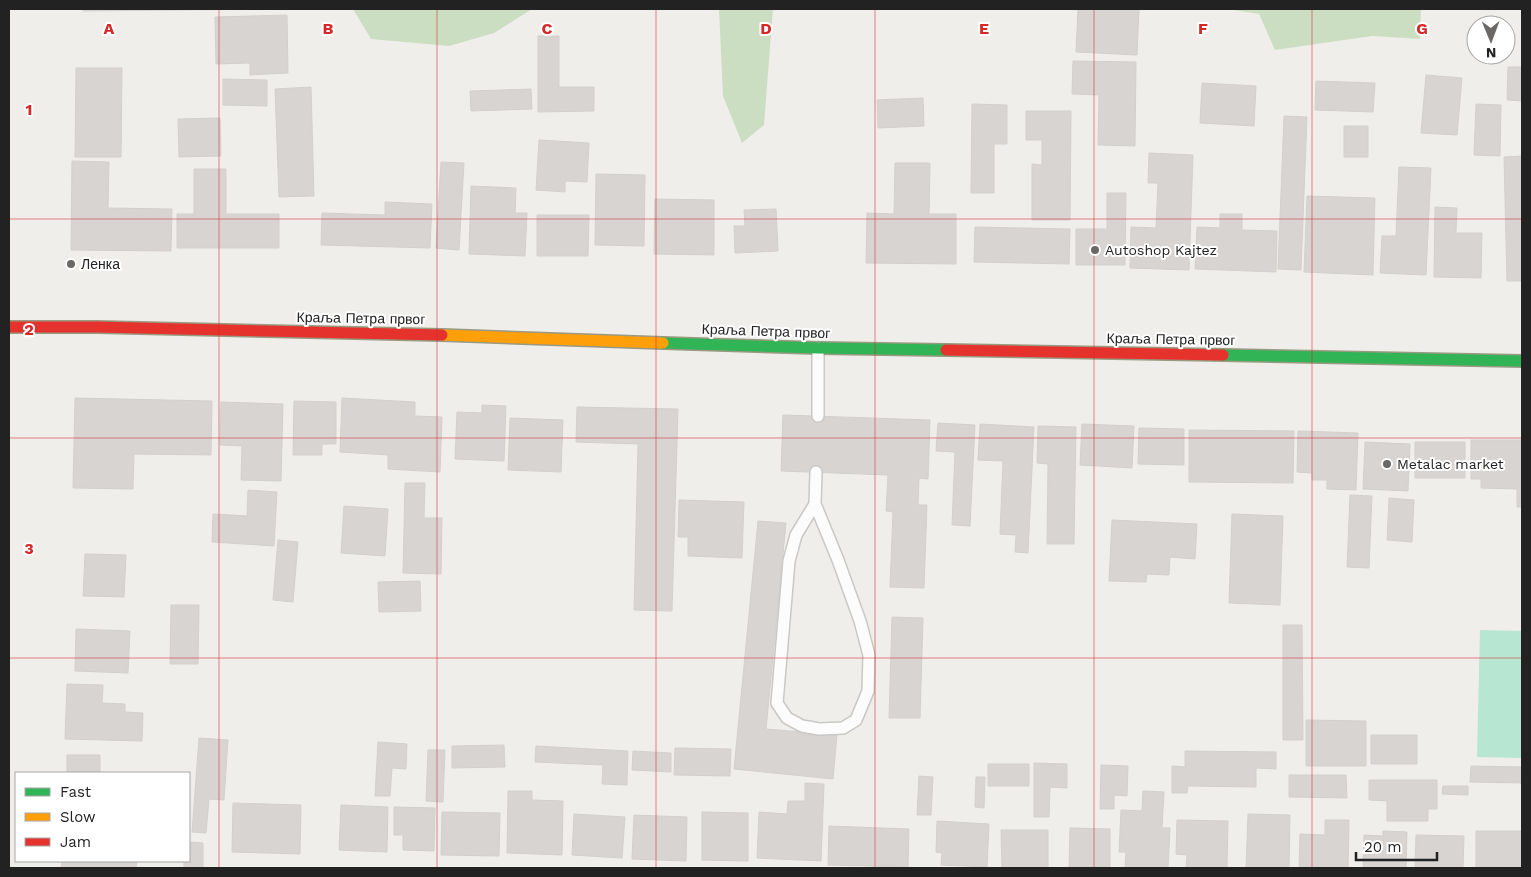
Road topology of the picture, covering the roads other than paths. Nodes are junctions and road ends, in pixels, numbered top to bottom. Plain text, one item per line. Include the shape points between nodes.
1 (9, 326) edge
2 (818, 348) junction
3 (1522, 361) edge
4 (818, 416) dead end
5 (816, 472) dead end
6 (815, 504) junction

1 - 2 street, Краља Петра првог via 474,336
2 - 3 street, Краља Петра првог
2 - 4 lane
5 - 6 lane
6 - 6 lane via 860,621 869,655 868,691 856,720 843,728 802,726 787,718 777,703 788,561 796,535

